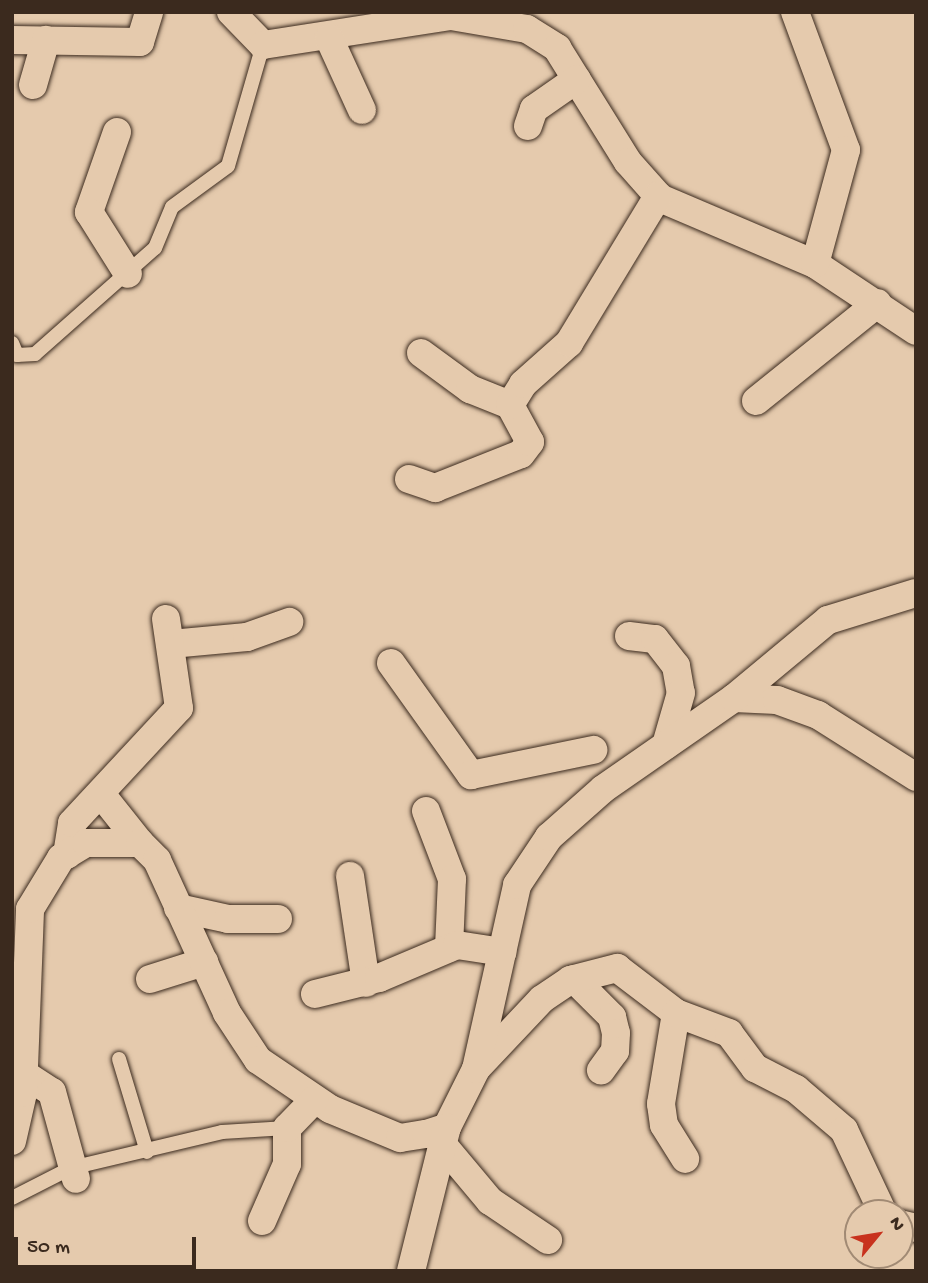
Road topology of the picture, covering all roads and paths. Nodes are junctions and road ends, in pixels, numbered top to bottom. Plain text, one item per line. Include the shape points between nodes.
1 (149, 12) edge
2 (231, 12) edge
3 (795, 12) edge
4 (414, 17) edge
5 (329, 38) junction
6 (12, 40) edge
7 (46, 40) junction
8 (263, 45) junction
9 (577, 79) junction
10 (33, 85) dead end
11 (362, 110) dead end
12 (528, 126) dead end
13 (117, 132) dead end
14 (658, 196) junction
15 (815, 264) junction
16 (128, 274) junction
17 (878, 303) junction
18 (916, 331) edge
19 (12, 343) edge
20 (421, 354) dead end
21 (756, 401) dead end
22 (510, 405) junction
23 (418, 489) dead end
24 (916, 593) edge
25 (289, 622) dead end
26 (629, 636) dead end
27 (391, 663) dead end
28 (734, 698) junction
29 (666, 745) junction
30 (626, 773) junction
31 (916, 777) edge
32 (101, 794) junction
33 (426, 811) dead end
34 (140, 843) junction
35 (67, 855) junction
36 (350, 877) dead end
37 (178, 908) junction
38 (278, 919) dead end
39 (449, 948) junction
40 (502, 952) junction
41 (204, 962) junction
42 (150, 979) dead end
43 (574, 979) junction
44 (366, 983) junction
45 (314, 994) dead end
46 (676, 1013) junction
47 (118, 1059) dead end
48 (475, 1069) junction
49 (601, 1070) dead end
50 (24, 1074) junction
51 (315, 1099) junction
52 (287, 1128) junction
53 (452, 1133) junction
54 (12, 1141) edge
55 (146, 1152) junction
56 (685, 1159) dead end
57 (74, 1173) junction
58 (12, 1198) edge
59 (876, 1199) edge
60 (262, 1221) dead end
61 (548, 1240) dead end
62 (411, 1271) edge

1 - 7 street via 140,42
2 - 8 street
3 - 15 street via 846,150
4 - 5 street
4 - 9 street via 479,17 527,29 557,48
5 - 8 street
5 - 11 street
6 - 7 street
7 - 10 street
8 - 16 lane via 228,166 172,207 155,248
9 - 12 street via 534,109
9 - 14 street via 628,162
13 - 16 street via 89,212
14 - 15 street
14 - 22 street via 569,343 523,384
15 - 17 street
16 - 19 lane via 35,354 17,355
17 - 18 street
17 - 21 street
20 - 22 street via 470,389
22 - 23 street via 530,442 526,464
24 - 28 street via 828,620
25 - 32 street via 247,637 169,631 180,708
26 - 29 street via 655,639 676,666 681,693
27 - 30 street via 428,696 471,775 587,746
28 - 29 street
28 - 31 street via 777,700 817,715
29 - 30 street
30 - 40 street via 549,837 517,886
32 - 34 street
32 - 35 street via 72,823
33 - 39 street via 452,879
34 - 35 street via 86,843
34 - 37 street via 157,860
35 - 50 street via 46,877 30,909
36 - 44 street
37 - 38 street via 228,919
37 - 41 street
39 - 40 street
39 - 44 street
40 - 48 street
41 - 42 street
41 - 51 street via 227,1013 258,1060
43 - 46 street via 617,968
43 - 48 street via 542,999
43 - 49 street via 612,1017 617,1033 614,1051
44 - 45 street
46 - 56 street via 661,1104 664,1125
46 - 59 street via 729,1033 755,1068 796,1089 844,1130
47 - 55 lane
48 - 53 street
50 - 54 street
50 - 57 street via 52,1093
51 - 52 street
51 - 53 street via 400,1138
52 - 55 lane via 222,1132
52 - 60 street via 287,1164
53 - 61 street via 489,1201
53 - 62 street
55 - 57 lane
57 - 58 lane

